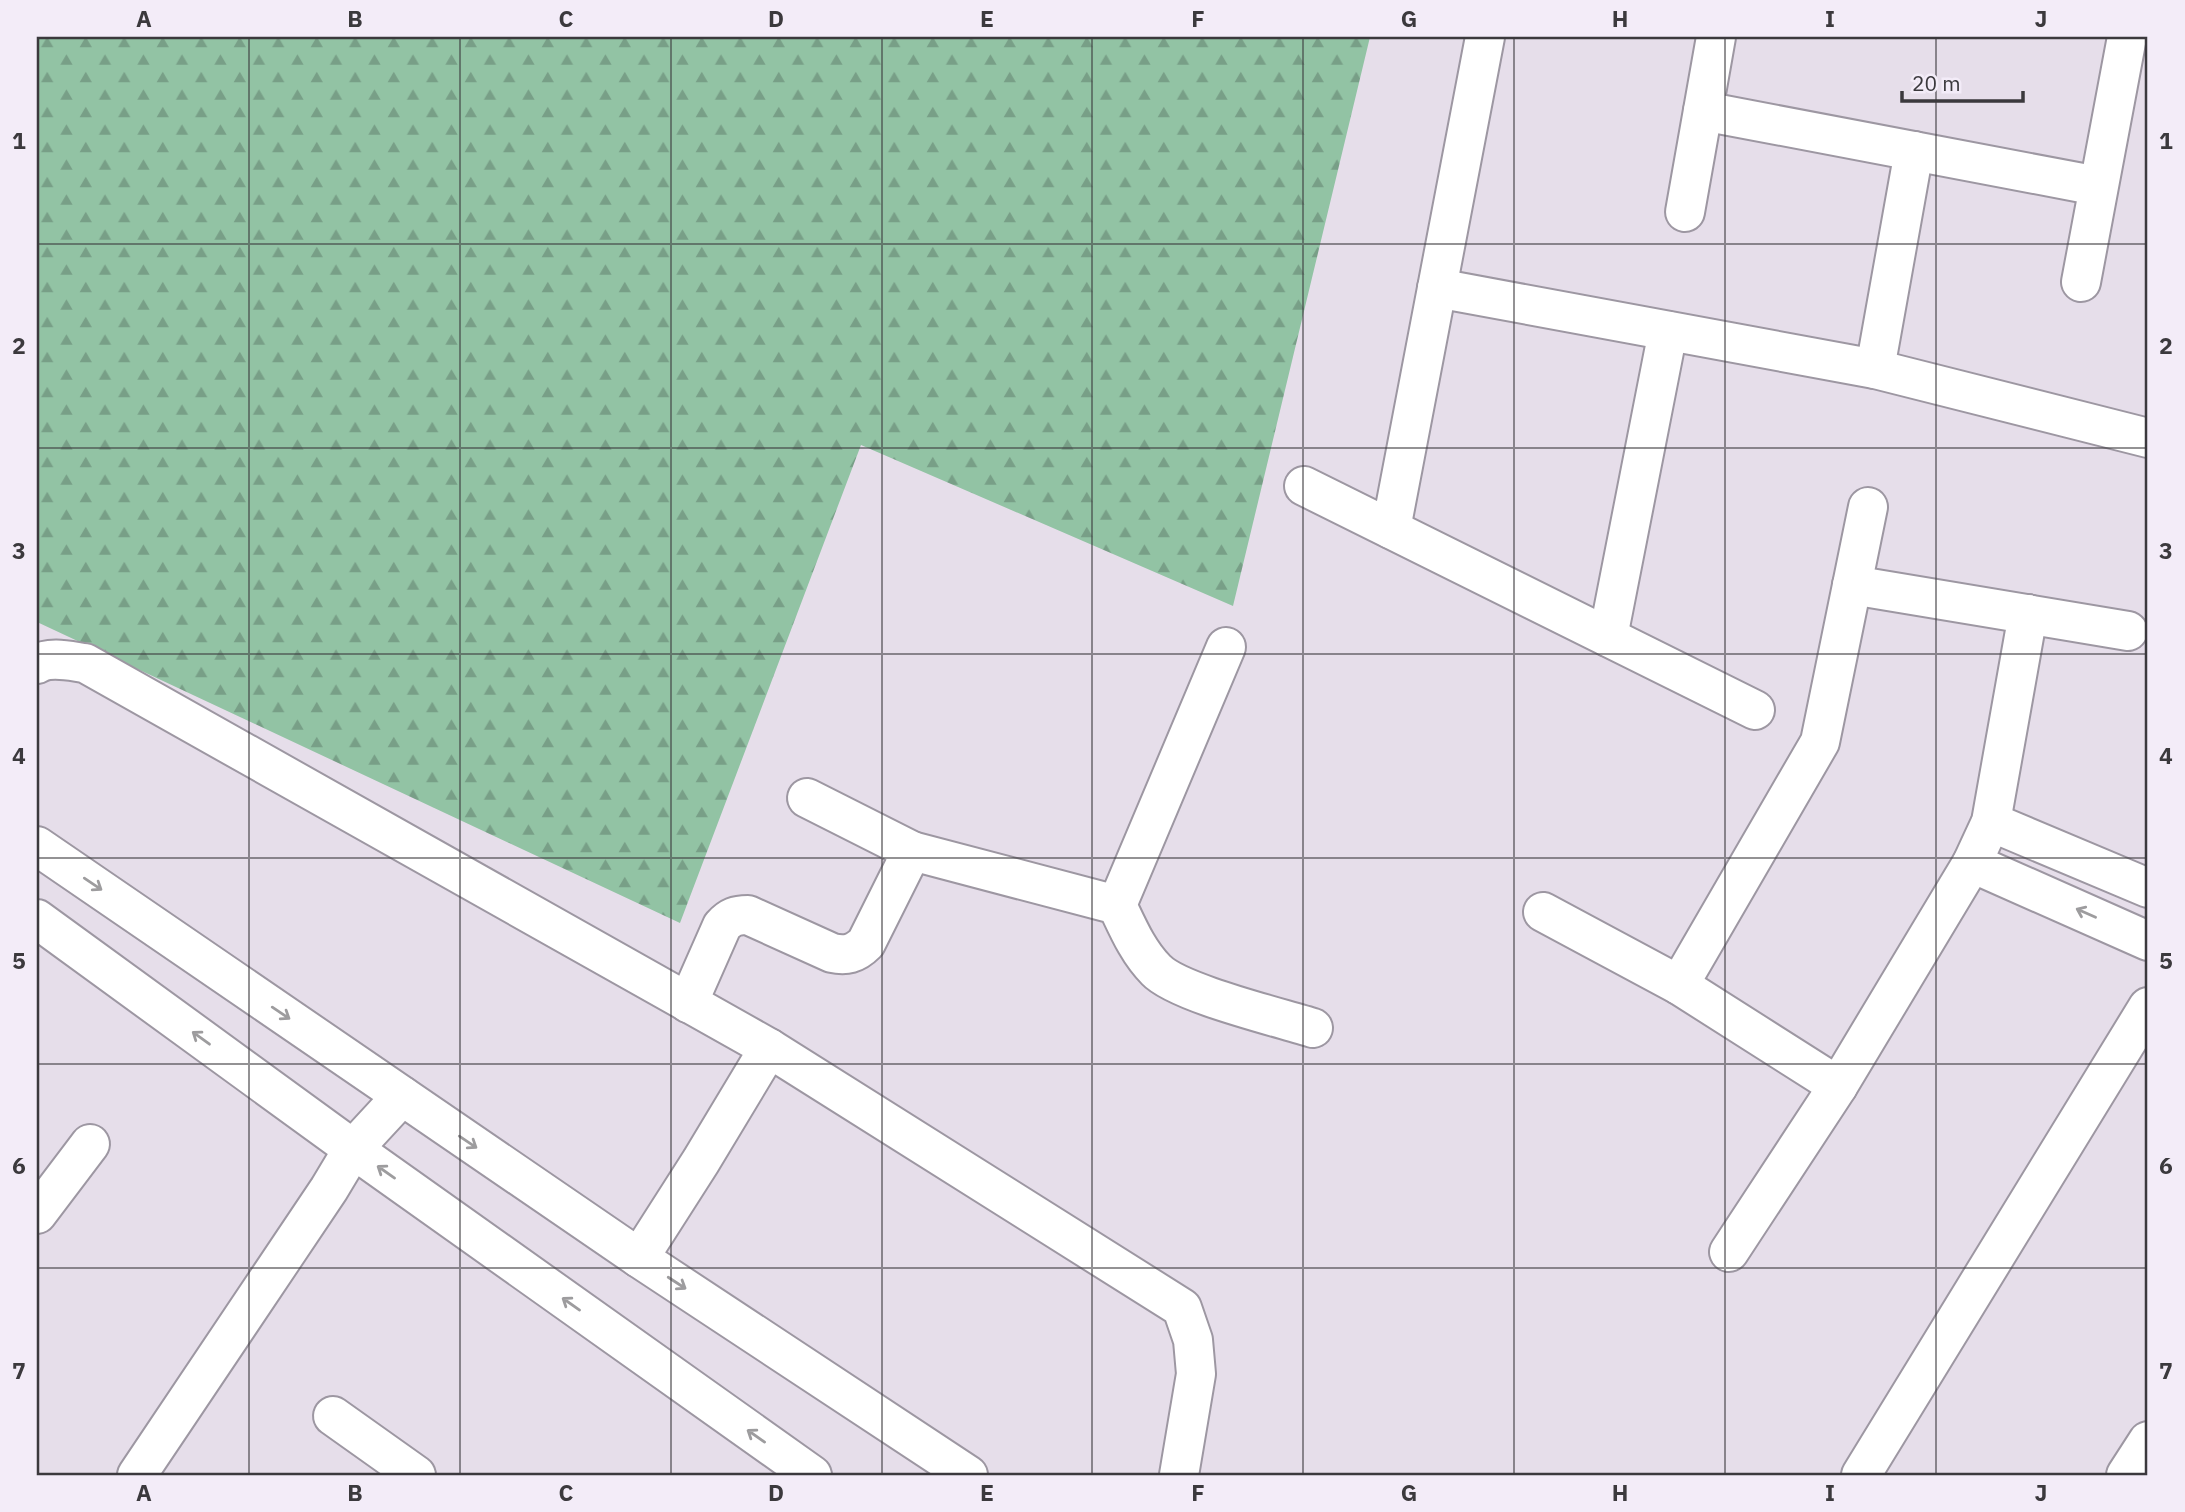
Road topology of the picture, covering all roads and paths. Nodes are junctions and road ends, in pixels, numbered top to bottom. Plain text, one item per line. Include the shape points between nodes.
1 (1485, 37) edge
2 (1716, 37) edge
3 (2127, 37) edge
4 (1703, 111) junction
5 (1914, 151) junction
6 (2098, 186) junction
7 (1685, 212) dead end
8 (2081, 282) dead end
9 (1437, 288) junction
10 (1668, 331) junction
11 (1875, 369) junction
12 (2148, 438) edge
13 (1304, 486) dead end
14 (1868, 507) dead end
15 (1391, 529) junction
16 (1852, 586) junction
17 (2028, 614) junction
18 (2128, 631) dead end
19 (1608, 637) junction
20 (1226, 647) dead end
21 (37, 664) edge
22 (1755, 710) dead end
23 (807, 798) dead end
24 (1992, 822) junction
25 (37, 846) edge
26 (912, 851) junction
27 (1972, 863) junction
28 (2148, 887) edge
29 (1116, 905) junction
30 (1543, 912) dead end
31 (37, 919) edge
32 (2148, 940) edge
33 (1679, 985) junction
34 (688, 1003) junction
35 (2148, 1007) edge
36 (1313, 1028) dead end
37 (769, 1048) junction
38 (1838, 1086) junction
39 (402, 1096) junction
40 (90, 1143) dead end
41 (353, 1149) junction
42 (37, 1214) edge
43 (1729, 1252) dead end
44 (639, 1258) junction
45 (333, 1416) dead end
46 (2148, 1441) edge
47 (410, 1473) edge
48 (137, 1475) edge
49 (812, 1475) edge
50 (968, 1475) edge
51 (1179, 1475) edge
52 (1861, 1475) edge
53 (2126, 1475) edge

1 - 9 street
2 - 4 street
3 - 6 street
4 - 5 street
4 - 7 street
5 - 6 street
5 - 11 street
6 - 8 street
9 - 10 street
9 - 15 street
10 - 11 street
10 - 19 street
11 - 12 street
13 - 15 street
14 - 16 street
15 - 19 street
16 - 17 street
16 - 33 street via 1820,743
17 - 18 street
17 - 24 street
19 - 22 street
20 - 29 street
21 - 34 street via 85,663
23 - 26 street
24 - 27 street
24 - 28 street
25 -> 39 street
26 - 29 street
26 - 34 street via 859,951 832,953 748,915 738,915 722,926
32 -> 27 street
27 - 38 street
29 - 36 street via 1140,951 1158,973 1192,990
30 - 33 street
41 -> 31 street
33 - 38 street
34 - 37 street
35 - 52 street
37 - 44 street
37 - 51 street via 1182,1308 1193,1340 1196,1374
38 - 43 street
39 - 41 street
39 -> 44 street
40 - 42 street
41 - 48 street
49 -> 41 street
44 -> 50 street
45 - 47 street
46 - 53 street

